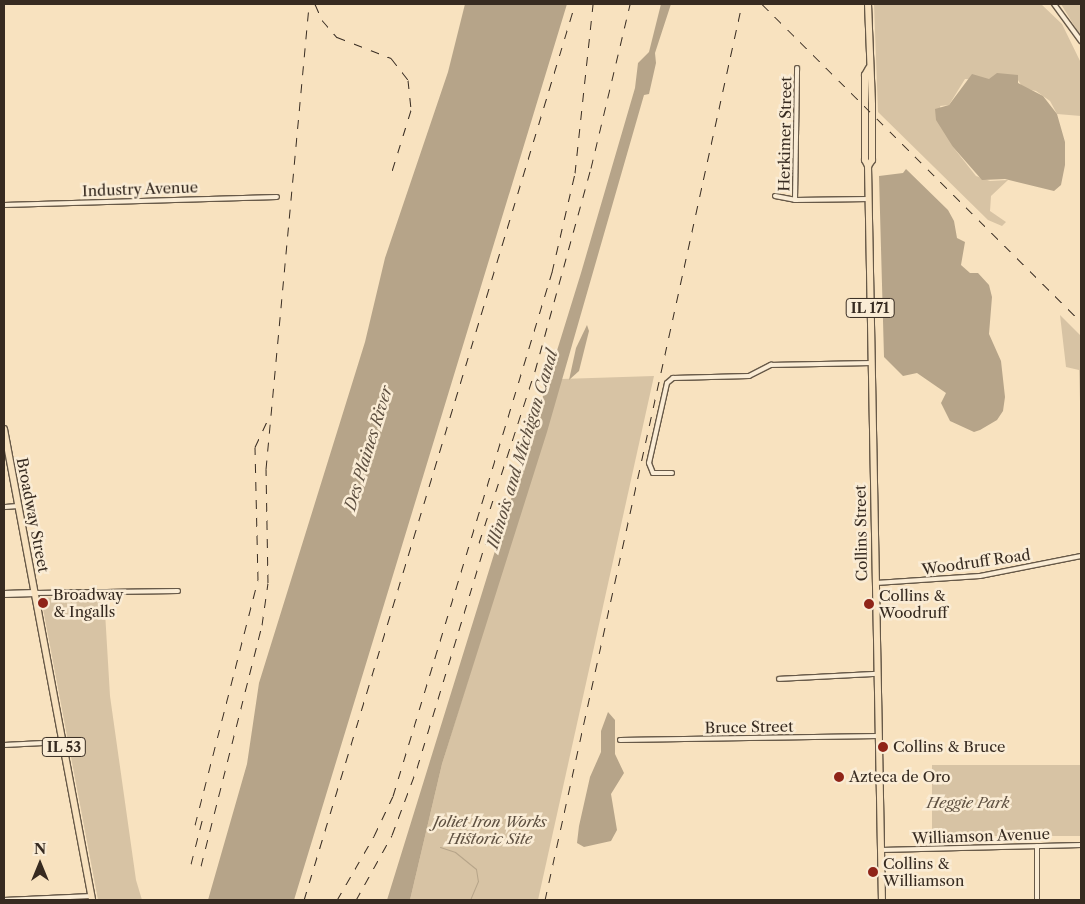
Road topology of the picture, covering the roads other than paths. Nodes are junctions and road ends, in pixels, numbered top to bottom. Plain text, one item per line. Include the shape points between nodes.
1 (868, 4) edge
2 (1054, 4) edge
3 (1081, 41) edge
4 (797, 68) dead end
5 (775, 196) dead end
6 (277, 197) dead end
7 (868, 199) junction
8 (795, 200) junction
9 (4, 205) edge
10 (870, 363) junction
11 (4, 429) edge
12 (672, 473) dead end
13 (18, 506) junction
14 (4, 507) edge
15 (1081, 556) edge
16 (874, 584) junction
17 (178, 590) dead end
18 (35, 593) junction
19 (4, 594) edge
20 (876, 674) junction
21 (779, 679) dead end
22 (878, 736) junction
23 (620, 740) dead end
24 (63, 742) junction
25 (4, 744) edge
26 (1081, 845) edge
27 (1037, 846) junction
28 (881, 850) junction
29 (92, 898) edge
30 (4, 900) edge
31 (882, 900) edge
32 (1037, 900) edge

1 - 7 main road, Collins Street / IL 171 via 868,68 865,75
2 - 3 street
4 - 8 street, Herkimer Street
5 - 8 street
6 - 9 street, Industry Avenue
7 - 8 street
7 - 10 main road, Collins Street / IL 171
10 - 12 street via 771,365 749,376 673,378 667,383 649,463 653,473
10 - 16 main road, Collins Street / IL 171
11 - 13 main road, Broadway Street / IL 53
13 - 14 street
13 - 18 main road, Broadway Street / IL 53
15 - 16 street, Woodruff Road via 980,576
16 - 20 main road, Collins Street / IL 171
17 - 18 street
18 - 19 street
18 - 24 main road, Broadway Street / IL 53
20 - 21 street
20 - 22 main road, Collins Street / IL 171
22 - 23 street, Bruce Street
22 - 28 main road, Collins Street / IL 171
24 - 25 street
24 - 29 main road, Broadway Street / IL 53
26 - 27 street, Williamson Avenue
27 - 28 street, Williamson Avenue
27 - 32 street
28 - 31 main road, Collins Street / IL 171
29 - 30 street

